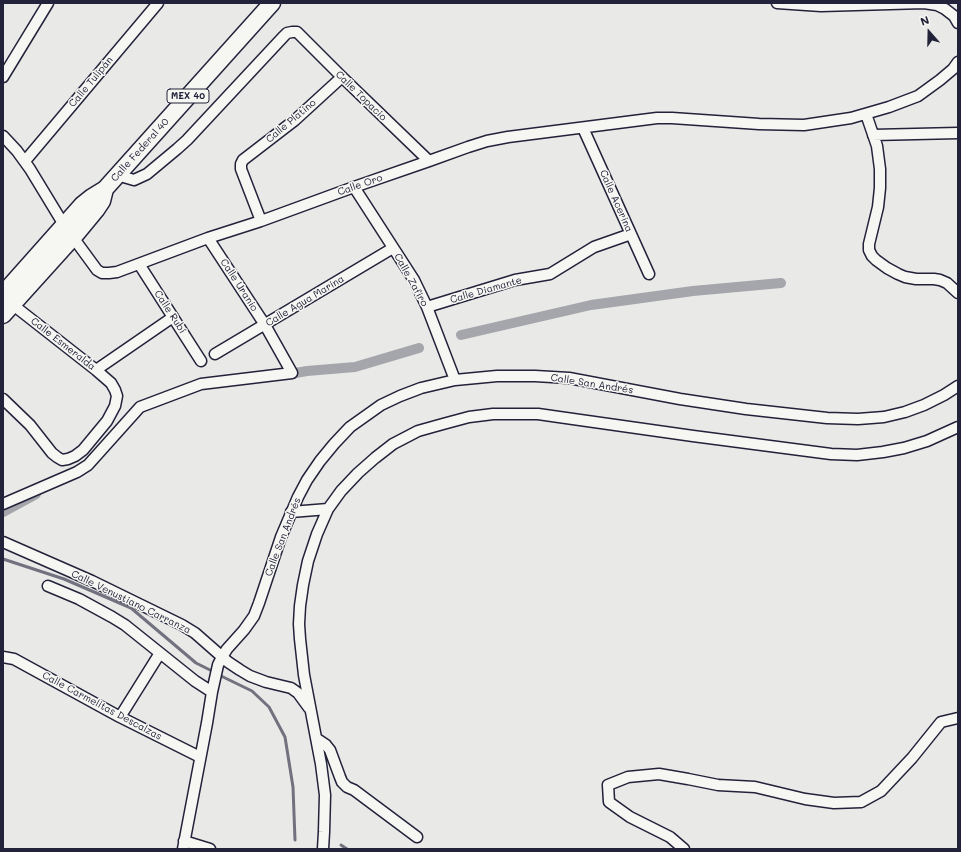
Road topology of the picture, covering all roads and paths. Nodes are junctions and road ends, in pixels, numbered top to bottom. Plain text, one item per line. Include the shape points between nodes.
1 (48, 3) edge
2 (158, 3) edge
3 (272, 3) edge
4 (777, 3) edge
5 (958, 23) edge
6 (958, 62) edge
7 (3, 77) edge
8 (342, 77) junction
9 (866, 114) junction
10 (583, 128) junction
11 (958, 133) edge
12 (873, 135) junction
13 (3, 136) edge
14 (25, 161) junction
15 (429, 161) junction
16 (117, 175) junction
17 (354, 187) junction
18 (261, 221) junction
19 (68, 231) junction
20 (631, 234) junction
21 (208, 238) junction
22 (393, 248) junction
23 (139, 264) junction
24 (649, 274) dead end
25 (958, 293) edge
26 (5, 303) edge
27 (427, 307) junction
28 (173, 317) junction
29 (265, 325) junction
30 (216, 354) dead end
31 (201, 361) dead end
32 (96, 370) junction
33 (456, 380) junction
34 (958, 386) edge
35 (3, 399) edge
36 (958, 427) edge
37 (3, 504) edge
38 (328, 509) junction
39 (291, 512) junction
40 (3, 542) edge
41 (48, 586) dead end
42 (160, 653) junction
43 (3, 657) edge
44 (220, 661) junction
45 (212, 692) junction
46 (310, 710) junction
47 (120, 717) junction
48 (958, 718) edge
49 (317, 739) junction
50 (200, 757) junction
51 (417, 837) dead end
52 (184, 845) edge
53 (210, 849) edge
54 (323, 849) edge
55 (684, 849) edge

1 - 7 street
2 - 14 street, Calle Tulipán
3 - 16 main road, Calle Federal 40 / MEX 40
4 - 5 street via 821,6 924,3 945,9
6 - 9 street, Calle Oro via 953,69 918,96
8 - 15 street, Calle Topacio
8 - 16 street, Calle Topacio via 297,32 287,33 177,150 147,174 134,180
8 - 18 street, Calle Platino via 295,120 243,160 241,169
9 - 10 street, Calle Oro via 804,125 657,118
9 - 12 street
10 - 15 street, Calle Oro via 487,141
10 - 20 street, Calle Acerina
11 - 12 street
12 - 25 street via 877,146 880,188 869,244 872,256 898,274 916,279 934,278 947,283
13 - 14 street
14 - 19 street
15 - 17 street, Calle Oro
16 - 19 main road, Calle Federal 40 / MEX 40 via 105,190 82,205
17 - 18 street, Calle Oro
17 - 22 street, Calle Zafiro
18 - 21 street, Calle Oro
19 - 23 street, Calle Oro via 102,273 117,272
19 - 26 main road, Calle Federal 40 / MEX 40
20 - 24 street, Calle Acerina
20 - 27 street, Calle Diamante via 594,247 550,274 515,280
21 - 23 street, Calle Oro
21 - 29 street, Calle Uranio
22 - 27 street, Calle Zafiro via 414,280
22 - 29 street, Calle Agua Marina
23 - 28 street, Calle Rubí
26 - 32 street, Calle Esmeralda
27 - 33 street, Calle Zafiro
28 - 31 street, Calle Rubí
28 - 32 street
29 - 30 street, Calle Agua Marina
29 - 37 street, Calle Uranio via 292,373 201,384 140,407 88,465
32 - 35 street, Calle Esmeralda via 115,390 115,406 107,421 82,450 68,459 62,460 52,453 30,425
33 - 34 street, Calle San Andrés via 505,376 569,378 746,409 858,419 905,412 924,405
33 - 39 street, Calle San Andrés via 400,396 381,405 350,427 307,480
36 - 38 street via 927,442 857,455 832,454 538,414 475,416 418,431 393,444 358,473
38 - 39 street
38 - 46 street via 308,561 300,606 300,639
39 - 44 street, Calle San Andrés via 254,616
40 - 44 street, Calle Venustiano Carranza via 92,581 182,625 195,633
41 - 42 street via 112,617
42 - 45 street
42 - 47 street
43 - 47 street, Calle Carmelitas Descalzas via 14,659
44 - 45 street
44 - 46 street, Calle Venustiano Carranza via 250,676 291,688 298,693
45 - 50 street
46 - 49 street
47 - 50 street, Calle Carmelitas Descalzas
48 - 55 street via 941,722 881,791 861,802 834,803 812,800 755,787 718,785 659,774 628,777 608,785 609,802 630,817 670,837
49 - 51 street via 330,750 342,782 347,787
49 - 54 street via 324,794
50 - 52 street
52 - 53 street

